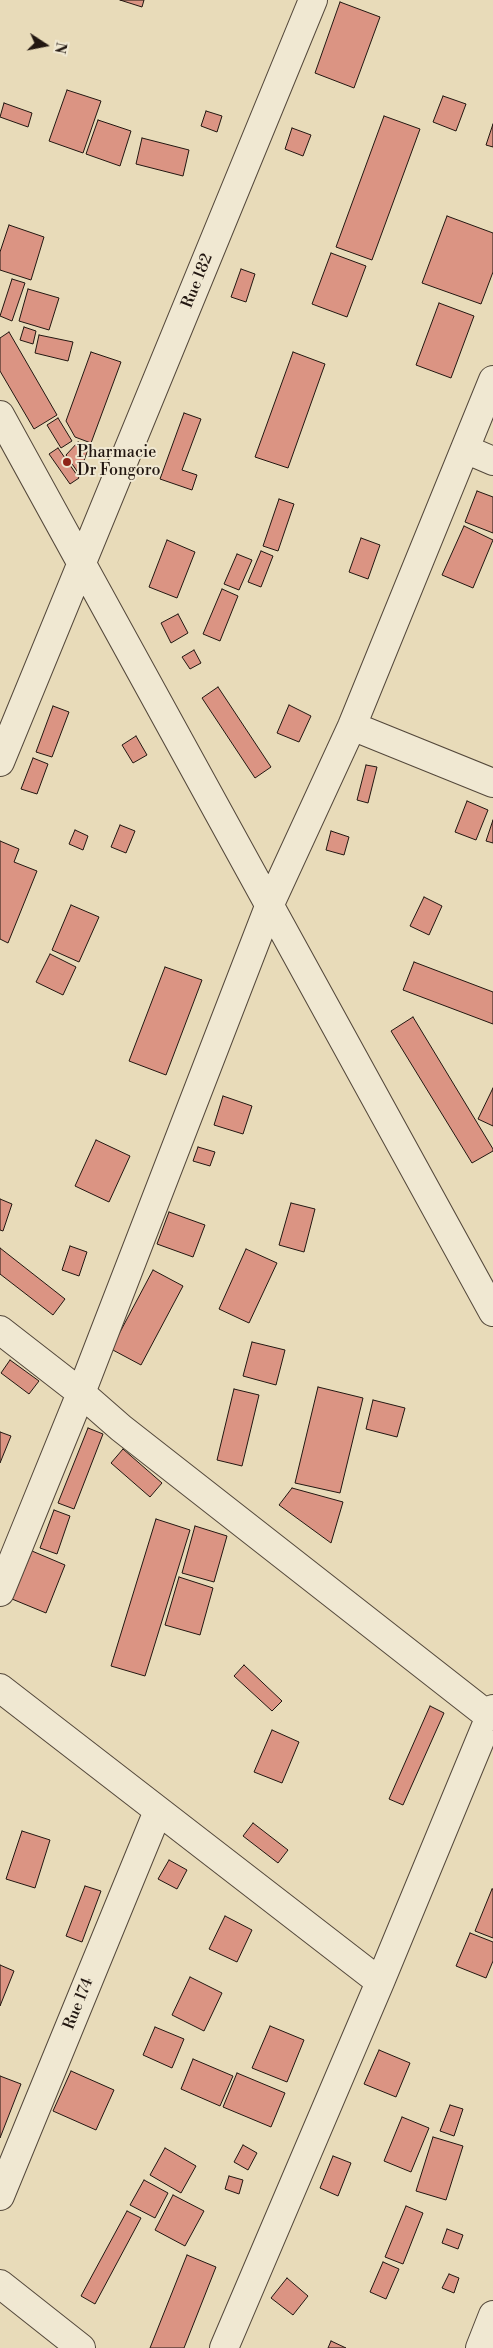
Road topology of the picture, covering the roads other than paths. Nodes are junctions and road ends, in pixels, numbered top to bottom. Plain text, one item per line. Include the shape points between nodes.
1 (313, 0) edge
2 (493, 380) edge
3 (0, 415) edge
4 (465, 449) junction
5 (493, 461) edge
6 (82, 562) junction
7 (352, 726) junction
8 (0, 762) edge
9 (493, 783) edge
10 (270, 904) junction
11 (493, 1312) edge
12 (0, 1330) edge
13 (81, 1393) junction
14 (0, 1592) edge
15 (0, 1688) edge
16 (491, 1713) edge
17 (158, 1811) junction
18 (380, 1982) junction
19 (0, 2196) edge
20 (0, 2284) edge
21 (493, 2316) edge
22 (81, 2348) edge
23 (224, 2348) edge
24 (480, 2348) edge

1 - 6 street, Rue 182
2 - 4 street
3 - 6 street
4 - 5 street
4 - 7 street
6 - 8 street, Rue 182
6 - 10 street
7 - 9 street
7 - 10 street
10 - 11 street
10 - 13 street
12 - 13 street
13 - 14 street
13 - 16 street via 120,1428
15 - 17 street
16 - 18 street
17 - 18 street
17 - 19 street, Rue 174
18 - 23 street
20 - 22 street
21 - 24 street

